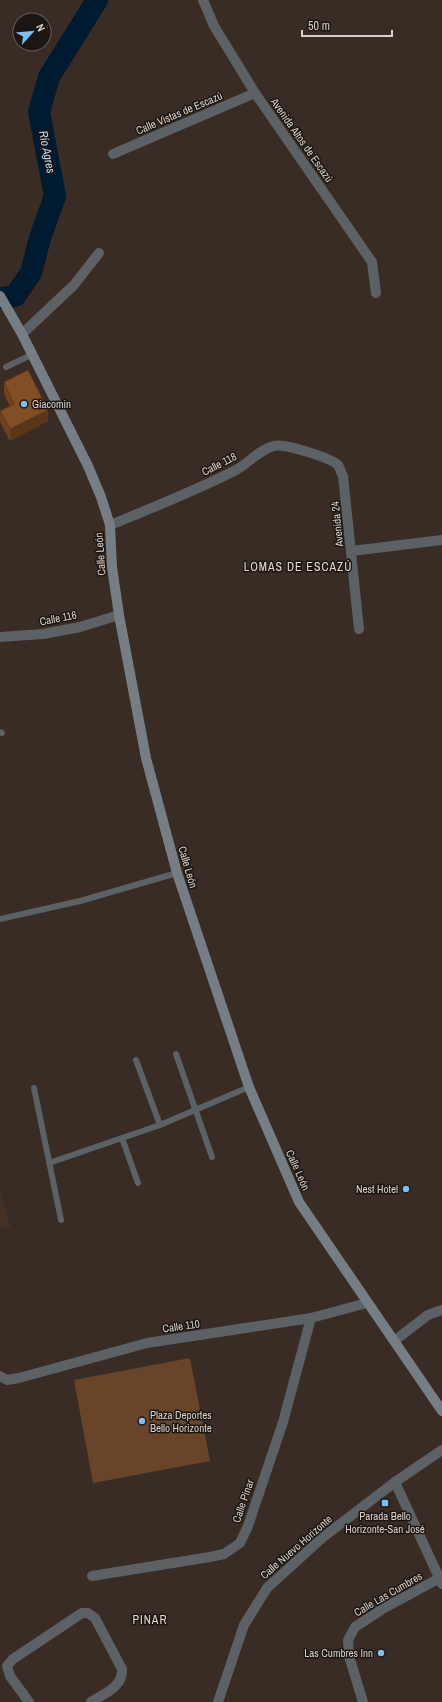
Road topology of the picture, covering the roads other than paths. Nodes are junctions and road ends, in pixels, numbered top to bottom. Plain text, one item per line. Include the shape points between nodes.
1 (203, 0) edge
2 (255, 93) junction
3 (113, 154) dead end
4 (99, 253) dead end
5 (376, 293) dead end
6 (0, 296) edge
7 (22, 334) junction
8 (31, 355) junction
9 (6, 368) dead end
10 (338, 465) joint
11 (110, 525) junction
12 (442, 540) edge
13 (352, 551) junction
14 (119, 615) junction
15 (359, 629) dead end
16 (0, 637) edge
17 (177, 874) junction
18 (0, 920) edge
19 (176, 1054) dead end
20 (136, 1060) dead end
21 (249, 1087) junction
22 (34, 1088) dead end
23 (196, 1109) junction
24 (160, 1125) junction
25 (122, 1138) junction
26 (212, 1157) dead end
27 (49, 1163) junction
28 (138, 1183) dead end
29 (61, 1220) dead end
30 (368, 1303) junction
31 (442, 1310) edge
32 (311, 1318) junction
33 (394, 1340) junction
34 (0, 1376) edge
35 (442, 1411) edge
36 (442, 1450) edge
37 (395, 1482) junction
38 (92, 1576) dead end
39 (441, 1581) edge
40 (29, 1702) edge
41 (91, 1702) edge
42 (218, 1702) edge
43 (363, 1702) edge

1 - 2 street, Avenida Altos de Escazú via 214,26
2 - 3 street, Calle Vistas de Escazú
2 - 5 street, Avenida Altos de Escazú via 372,262
4 - 7 street via 74,285
6 - 7 main road, Calle León
7 - 8 main road, Calle León
8 - 9 lane
8 - 11 main road, Calle León via 88,466
10 - 11 street, Calle 118 via 321,456 292,447 275,445 230,472
10 - 13 street, Avenida 24 via 343,476
11 - 14 main road, Calle León via 112,568
12 - 13 street
13 - 15 street, Avenida 24
14 - 16 street, Calle 116 via 80,627 42,634
14 - 17 main road, Calle León via 146,758
17 - 18 lane
17 - 21 main road, Calle León
19 - 23 lane
20 - 24 lane
21 - 23 lane
21 - 30 main road, Calle León via 299,1202
22 - 27 lane
23 - 24 lane
23 - 26 lane
24 - 25 lane
25 - 27 lane
25 - 28 lane
27 - 29 lane
30 - 32 street, Calle 110
30 - 33 main road, Calle León
31 - 33 street via 428,1316
32 - 34 street, Calle 110 via 147,1343 19,1378 7,1380
32 - 38 street, Calle Pinar via 283,1422 240,1543 224,1554
33 - 35 main road, Calle León
36 - 37 street, Calle Nuevo Horizonte
37 - 39 street
37 - 42 street, Calle Nuevo Horizonte via 322,1538 267,1588 244,1625
39 - 43 street, Calle Las Cumbres via 384,1608 355,1627 348,1640 349,1656
40 - 41 street via 10,1676 7,1666 13,1659 82,1613 88,1613 95,1618 122,1669 123,1676 119,1684

